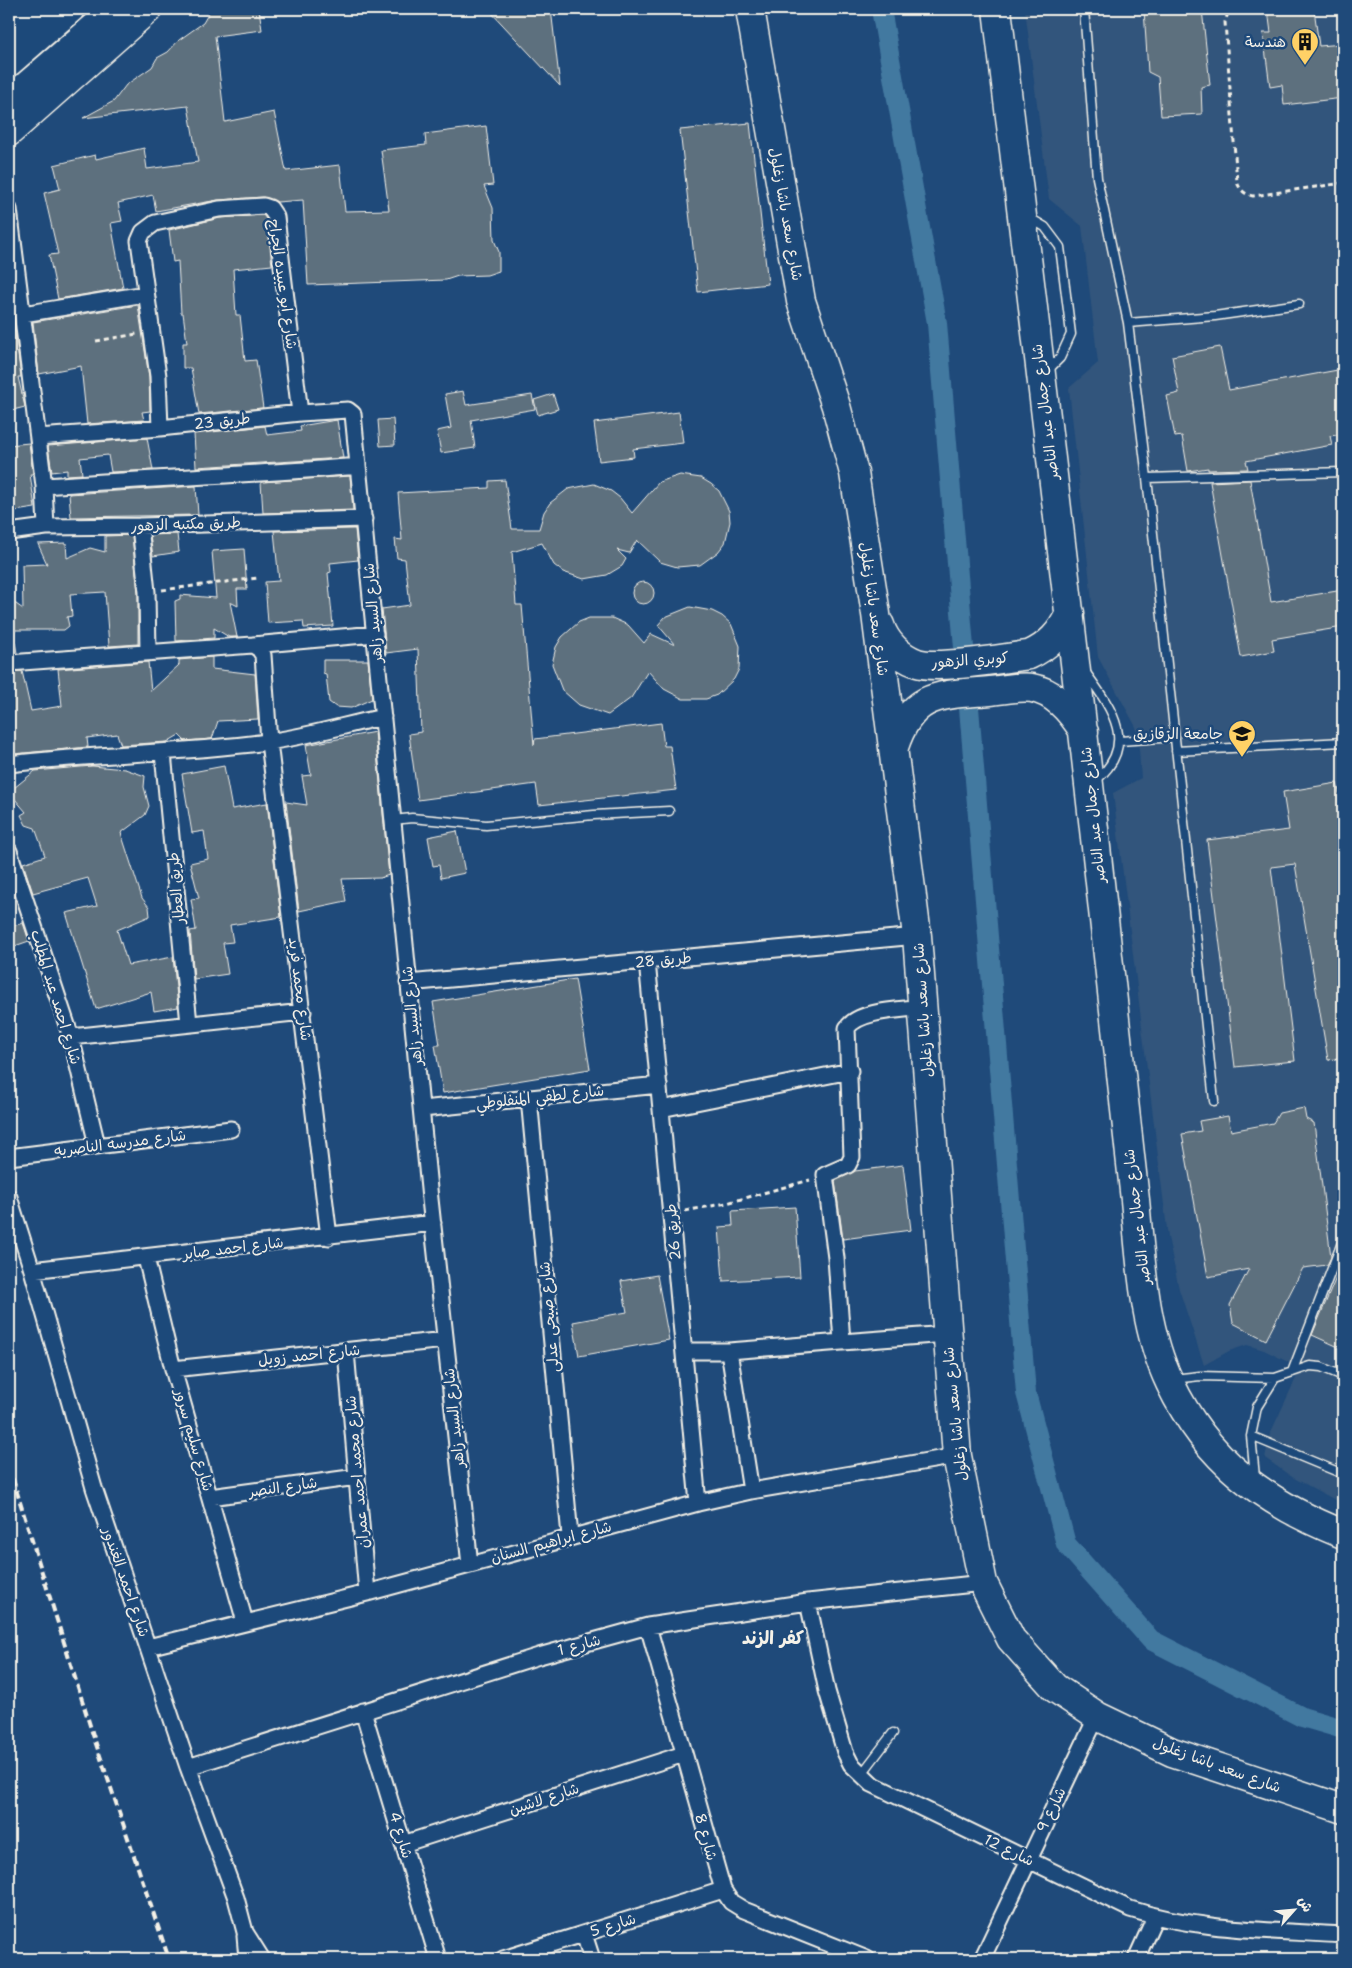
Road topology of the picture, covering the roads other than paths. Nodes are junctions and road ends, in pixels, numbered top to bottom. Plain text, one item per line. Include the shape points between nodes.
1 (33, 9) edge
2 (70, 9) edge
3 (116, 9) edge
4 (148, 9) edge
5 (750, 9) edge
6 (997, 9) edge
7 (1084, 9) edge
8 (9, 30) edge
9 (9, 62) edge
10 (9, 101) edge
11 (9, 132) edge
12 (9, 210) edge
13 (144, 294) junction
14 (1299, 304) dead end
15 (23, 314) junction
16 (1128, 323) junction
17 (300, 413) junction
18 (160, 428) junction
19 (38, 437) junction
20 (358, 466) junction
21 (1343, 472) edge
22 (1147, 478) junction
23 (44, 486) junction
24 (364, 519) junction
25 (140, 526) junction
26 (46, 527) junction
27 (9, 532) edge
28 (1070, 613) junction
29 (876, 614) junction
30 (375, 634) junction
31 (253, 645) junction
32 (148, 653) junction
33 (1075, 659) junction
34 (9, 663) edge
35 (383, 717) junction
36 (1084, 733) junction
37 (1175, 737) junction
38 (1120, 741) junction
39 (269, 742) junction
40 (1343, 742) edge
41 (894, 747) junction
42 (1176, 751) junction
43 (163, 753) junction
44 (9, 764) edge
45 (1090, 786) junction
46 (669, 811) dead end
47 (393, 820) junction
48 (9, 851) edge
49 (12, 872) edge
50 (917, 936) junction
51 (647, 961) junction
52 (408, 983) junction
53 (924, 1007) junction
54 (303, 1012) junction
55 (188, 1024) junction
56 (71, 1037) junction
57 (850, 1071) junction
58 (659, 1085) junction
59 (529, 1098) junction
60 (1214, 1101) dead end
61 (422, 1109) junction
62 (661, 1109) junction
63 (230, 1129) dead end
64 (97, 1145) junction
65 (9, 1157) edge
66 (9, 1197) edge
67 (433, 1223) junction
68 (329, 1237) junction
69 (1343, 1240) edge
70 (146, 1258) junction
71 (32, 1270) junction
72 (947, 1334) junction
73 (446, 1340) junction
74 (842, 1342) junction
75 (346, 1351) junction
76 (684, 1351) junction
77 (729, 1351) junction
78 (173, 1370) junction
79 (1292, 1372) junction
80 (1343, 1376) edge
81 (1275, 1378) junction
82 (1168, 1380) junction
83 (1251, 1436) junction
84 (957, 1456) junction
85 (1343, 1474) edge
86 (357, 1477) junction
87 (1256, 1489) junction
88 (751, 1491) junction
89 (210, 1497) junction
90 (698, 1503) junction
91 (1343, 1534) edge
92 (570, 1536) junction
93 (470, 1565) junction
94 (983, 1583) junction
95 (367, 1593) junction
96 (808, 1602) junction
97 (245, 1622) junction
98 (648, 1626) junction
99 (148, 1647) junction
100 (363, 1711) junction
101 (1097, 1716) junction
102 (893, 1733) dead end
103 (684, 1754) junction
104 (188, 1767) junction
105 (861, 1775) junction
106 (1343, 1809) edge
107 (403, 1844) junction
108 (1028, 1858) junction
109 (722, 1890) junction
110 (1155, 1917) junction
111 (245, 1932) junction
112 (584, 1934) junction
113 (1343, 1935) edge
114 (247, 1959) edge
115 (262, 1959) edge
116 (438, 1959) edge
117 (503, 1959) edge
118 (592, 1959) edge
119 (867, 1959) edge
120 (982, 1959) edge
121 (1136, 1959) edge

1 - 8 highway
2 - 9 highway
3 - 10 highway
4 - 11 highway
5 - 29 highway, شارع سعد باشا زغلول via 801,301 836,406 854,473
6 - 28 highway, شارع جمال عبد الناصر
7 - 16 lane via 1097,178
12 - 15 street
13 - 15 street
13 - 17 street, شارع ابو عبيده الجراح via 139,241 143,232 155,223 219,209 270,208 276,217
13 - 18 street, شارع ابو عبيده الجراح via 158,376
14 - 16 lane via 1215,316
15 - 19 street
16 - 22 lane
17 - 18 street, طريق 23
17 - 20 street, طريق 23 via 350,411 353,414
18 - 19 street, طريق 23
19 - 23 street
20 - 23 street
20 - 24 street, شارع السيد زاهر
21 - 22 lane
22 - 37 lane
23 - 26 street
24 - 25 street, طريق مكتبه الزهور
24 - 30 street, شارع السيد زاهر
25 - 26 street, طريق مكتبه الزهور
25 - 32 street via 147,592
26 - 27 street, طريق مكتبه الزهور
28 - 29 highway, كوبري الزهور via 1058,634 1028,656 933,665 902,655 881,630
28 - 33 highway, شارع جمال عبد الناصر
29 - 41 highway, شارع سعد باشا زغلول
30 - 31 street
30 - 35 street, شارع السيد زاهر
31 - 32 street
31 - 39 street, شارع محمد فريد via 263,655
32 - 34 street
33 - 36 highway, شارع جمال عبد الناصر
33 - 38 lane via 1111,710
35 - 39 street
35 - 47 street, شارع السيد زاهر
36 - 41 highway via 1058,700 1032,688 937,696 914,711 898,734
36 - 45 highway, شارع جمال عبد الناصر
37 - 38 lane
37 - 42 lane
38 - 45 lane via 1111,766
39 - 43 street
39 - 54 street, شارع محمد فريد
40 - 42 lane
41 - 50 highway, شارع سعد باشا زغلول
42 - 60 lane
43 - 44 street via 71,756
43 - 55 street, طريق العطار
45 - 82 highway, شارع جمال عبد الناصر via 1141,1258 1154,1338
46 - 47 lane via 594,814 486,825 412,818
47 - 52 street, شارع السيد زاهر
48 - 49 street, شارع احمد عبد المطلب
49 - 56 street, شارع احمد عبد المطلب
50 - 51 street, طريق 28
50 - 53 highway, شارع سعد باشا زغلول
51 - 52 street, طريق 28
51 - 58 street, طريق 26
52 - 61 street, شارع السيد زاهر
53 - 57 street via 862,1016 852,1022 846,1033
53 - 72 highway, شارع سعد باشا زغلول
54 - 55 street
54 - 68 street, شارع محمد فريد
55 - 56 street
56 - 64 street, شارع احمد عبد المطلب
57 - 62 street
57 - 74 street via 852,1157 848,1165 825,1175 836,1258
58 - 59 street, شارع لطفي المنفلوطي
58 - 62 street, طريق 26
59 - 61 street, شارع لطفي المنفلوطي
59 - 92 street, شارع صبحى عدلى
61 - 67 street, شارع السيد زاهر
62 - 76 street, طريق 26
63 - 64 street, شارع مدرسه الناصريه
64 - 65 street, شارع مدرسه الناصريه
66 - 71 street, شارع احمد الغندور
67 - 68 street, شارع احمد صابر
67 - 73 street, شارع السيد زاهر
68 - 70 street, شارع احمد صابر
69 - 79 lane
70 - 71 street, شارع احمد صابر
70 - 78 street, شارع سليم سرور
71 - 99 street, شارع احمد الغندور via 94,1488
72 - 74 street
72 - 84 highway, شارع سعد باشا زغلول
73 - 75 street, شارع احمد زويل
73 - 93 street, شارع السيد زاهر
74 - 77 street
75 - 78 street, شارع احمد زويل
75 - 86 street, شارع محمد احمد عمران
76 - 77 street
76 - 90 street, طريق 26
77 - 88 street
78 - 89 street, شارع سليم سرور
79 - 80 lane via 1310,1366
79 - 81 lane
81 - 82 lane via 1200,1376
81 - 83 lane via 1257,1407
82 - 87 highway, شارع جمال عبد الناصر via 1205,1440
83 - 85 lane
83 - 87 lane
84 - 88 street, شارع ابراهيم السنان
84 - 94 highway, شارع سعد باشا زغلول
86 - 89 street, شارع النصر
86 - 95 street, شارع محمد احمد عمران
87 - 91 highway, شارع جمال عبد الناصر via 1287,1509
88 - 90 street, شارع ابراهيم السنان
89 - 97 street, شارع سليم سرور
90 - 92 street, شارع ابراهيم السنان
92 - 93 street, شارع ابراهيم السنان
93 - 95 street, شارع ابراهيم السنان
94 - 96 street, شارع 1
94 - 101 highway, شارع سعد باشا زغلول via 1011,1638 1055,1688
95 - 97 street, شارع ابراهيم السنان
96 - 98 street, شارع 1
96 - 105 street, شارع 12 via 827,1691 845,1752
97 - 99 street, شارع ابراهيم السنان
98 - 100 street, شارع 1
98 - 103 street, شارع 8
99 - 104 street, شارع احمد الغندور
100 - 104 street, شارع 1
100 - 107 street, شارع 4
101 - 106 highway, شارع سعد باشا زغلول via 1172,1752
101 - 108 street, شارع 9
102 - 105 lane
103 - 107 street, شارع لاشين
103 - 109 street, شارع 8
104 - 111 street, شارع احمد الغندور via 236,1898
105 - 108 street, شارع 12 via 872,1784
107 - 116 street, شارع 4
108 - 110 street, شارع 12
108 - 120 street, شارع 9
109 - 112 street, شارع 5
109 - 119 street via 744,1910
110 - 113 street, شارع 12 via 1207,1925
110 - 121 street
111 - 114 street
111 - 115 street, شارع احمد الغندور
112 - 117 street, شارع 5
112 - 118 street

